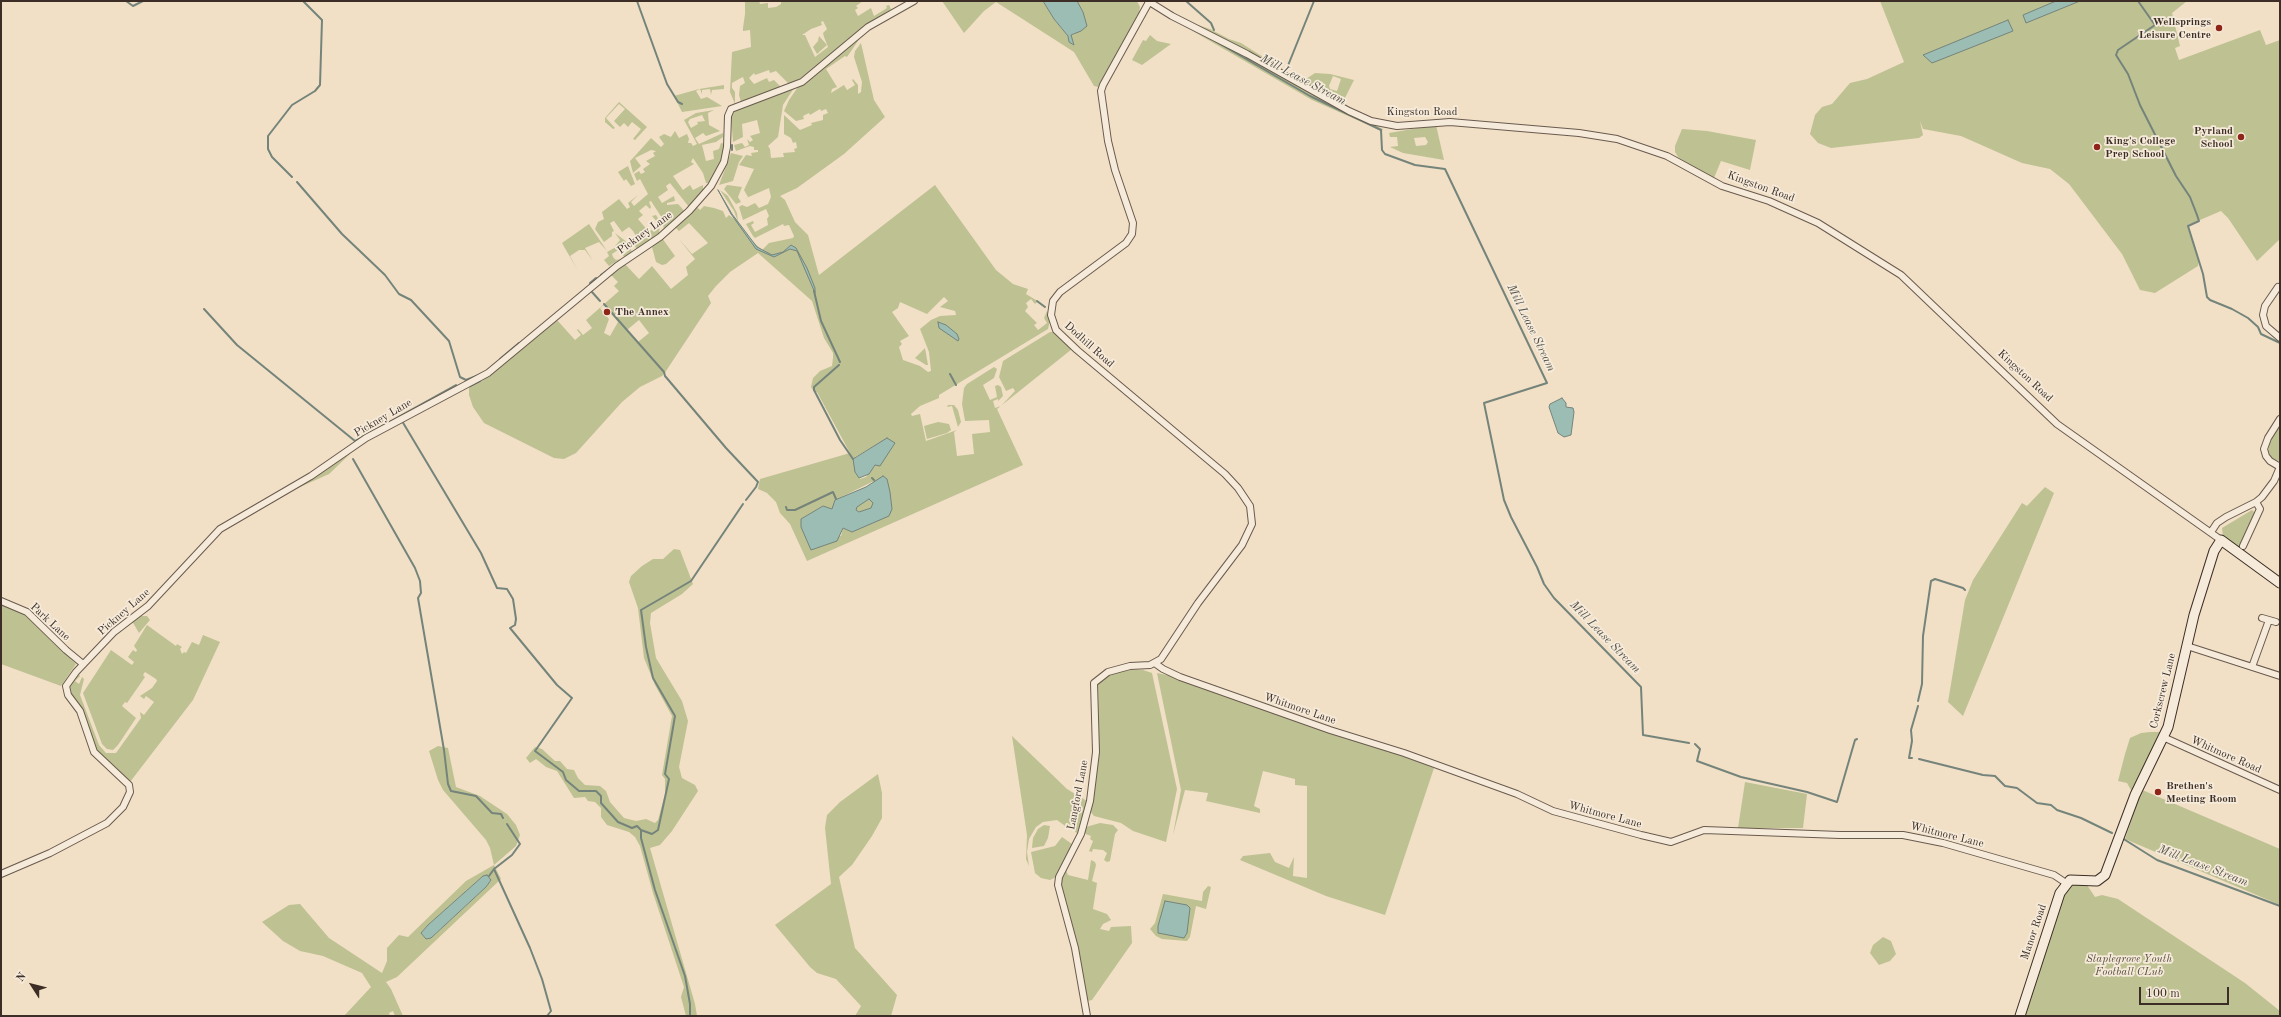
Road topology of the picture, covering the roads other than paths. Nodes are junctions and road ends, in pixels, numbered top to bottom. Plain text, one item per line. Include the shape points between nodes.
1 (914, 1) edge
2 (1148, 1) edge
3 (2278, 287) dead end
4 (2280, 338) edge
5 (2280, 419) edge
6 (2280, 467) edge
7 (2256, 502) junction
8 (2211, 532) junction
9 (2221, 540) junction
10 (2243, 546) dead end
11 (2280, 583) edge
12 (1, 601) edge
13 (2262, 618) dead end
14 (2187, 646) junction
15 (83, 664) junction
16 (1156, 664) junction
17 (2252, 666) junction
18 (2280, 676) edge
19 (2163, 737) junction
20 (2280, 790) edge
21 (1, 874) edge
22 (2066, 883) junction
23 (1087, 1016) edge
24 (2020, 1016) edge

1 - 15 street, Pickney Lane via 868,27 802,82 731,109 728,116 727,151 721,169 711,186 673,227 617,266 488,373 366,438 312,476 220,529 148,606 120,626
2 - 8 street, Kingston Road via 1349,112 1371,121 1397,126 1450,122 1579,133 1617,139 1667,156 1722,186 1770,201 1818,223 1901,275 2058,424
2 - 16 street, Dodhill Road via 1101,91 1108,141 1133,223 1132,234 1126,243 1060,292 1054,301 1051,315 1056,330 1077,350 1225,474 1246,499 1252,513 1252,524 1242,545
3 - 4 street via 2270,292 2263,315 2269,330
5 - 6 street via 2264,449 2270,461
6 - 7 street via 2268,489
7 - 8 street via 2217,523
7 - 10 street via 2260,509
8 - 9 street, Kingston Road
9 - 11 street, Kingston Road
9 - 14 street, Corkscrew Lane via 2209,564
12 - 15 street, Park Lane via 27,612
13 - 17 street via 2273,621
14 - 17 street
14 - 19 street, Corkscrew Lane
15 - 21 street, Pickney Lane via 69,680 66,691 80,711 94,752 129,785 127,800 108,823 50,853
16 - 22 street, Whitmore Lane via 1180,677 1404,753 1504,789 1553,811 1641,835 1671,842 1704,830 1903,835 1943,843 2054,875
16 - 23 street, Langford Lane via 1130,666 1108,672 1096,681 1093,687 1096,724 1094,779 1081,834 1059,877 1058,885 1076,948
17 - 18 street
19 - 20 street, Whitmore Road
19 - 22 street, Corkscrew Lane via 2135,795 2105,875 2097,881 2077,880
22 - 24 street, Manor Road via 2060,892

